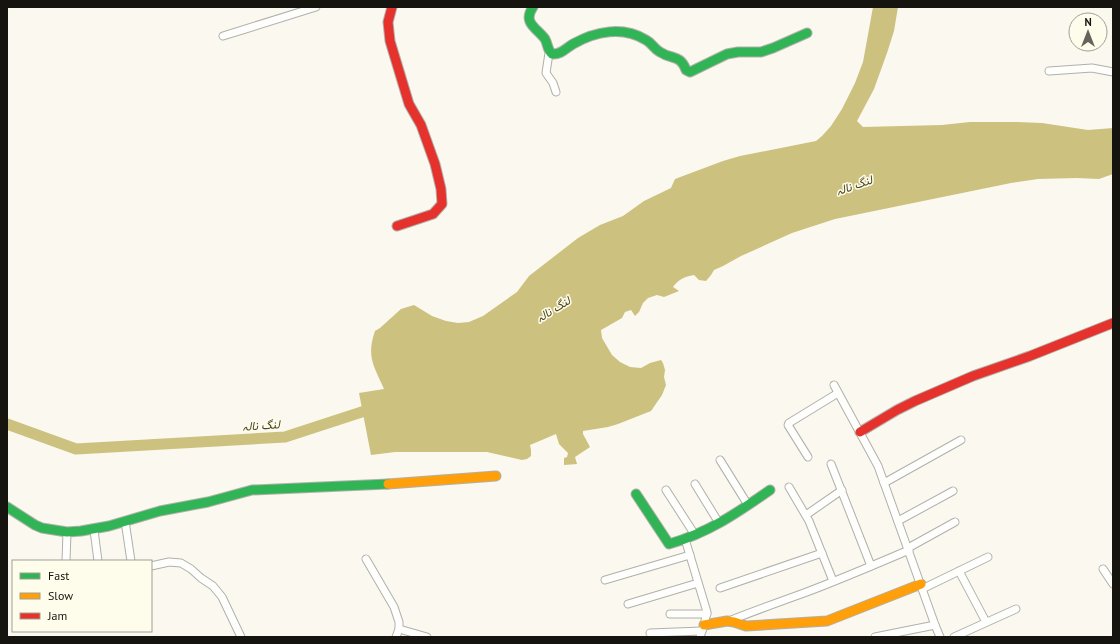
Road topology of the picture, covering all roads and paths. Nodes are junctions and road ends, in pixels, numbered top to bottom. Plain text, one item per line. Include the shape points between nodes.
1 (316, 7) edge
2 (392, 7) edge
3 (533, 7) edge
4 (807, 33) dead end
5 (223, 36) dead end
6 (549, 53) junction
7 (1048, 71) dead end
8 (1113, 72) edge
9 (556, 92) dead end
10 (397, 226) dead end
11 (1113, 323) edge
12 (834, 385) dead end
13 (838, 393) junction
14 (860, 432) junction
15 (962, 440) dead end
16 (808, 457) dead end
17 (720, 460) dead end
18 (831, 464) dead end
19 (496, 476) dead end
20 (884, 483) junction
21 (695, 484) dead end
22 (789, 487) dead end
23 (666, 490) dead end
24 (770, 490) dead end
25 (842, 490) junction
26 (953, 492) dead end
27 (636, 494) dead end
28 (748, 505) junction
29 (7, 507) edge
30 (806, 515) junction
31 (125, 521) junction
32 (898, 521) junction
33 (955, 522) dead end
34 (719, 523) junction
35 (94, 530) junction
36 (66, 532) junction
37 (695, 535) junction
38 (685, 539) junction
39 (908, 549) junction
40 (822, 553) junction
41 (690, 555) junction
42 (988, 557) dead end
43 (366, 559) dead end
44 (66, 560) edge
45 (98, 560) edge
46 (131, 560) edge
47 (152, 566) edge
48 (871, 566) junction
49 (1103, 569) dead end
50 (959, 571) junction
51 (604, 580) dead end
52 (833, 582) junction
53 (698, 583) junction
54 (1113, 584) edge
55 (921, 586) junction
56 (720, 588) dead end
57 (628, 604) dead end
58 (1016, 609) dead end
59 (670, 614) dead end
60 (707, 614) junction
61 (729, 621) junction
62 (986, 622) junction
63 (935, 625) junction
64 (399, 629) junction
65 (702, 631) edge
66 (650, 633) dead end
67 (241, 637) edge
68 (396, 637) edge
69 (427, 637) edge
70 (875, 637) edge
71 (940, 637) edge
72 (954, 637) edge

1 - 5 street
2 - 10 street via 388,22 390,40 409,104 421,125 436,164 442,204 432,214
3 - 6 street via 529,19 546,41
4 - 6 street via 761,52 727,54 690,72 682,62 661,53 649,41 637,34 621,31 590,36 557,54
6 - 9 street via 546,73
7 - 8 street via 1092,68
11 - 14 street via 973,376 915,401
12 - 13 street
13 - 14 street
13 - 16 street via 788,425
14 - 20 street
15 - 20 street
17 - 28 street
18 - 25 street
19 - 31 street via 394,484 252,490
20 - 32 street
21 - 34 street
22 - 30 street
23 - 37 street
24 - 28 street
25 - 30 street
25 - 48 street
26 - 32 street
27 - 38 street via 669,544
28 - 34 street
29 - 36 street via 42,528
30 - 40 street
31 - 35 street
31 - 46 street
32 - 39 street
33 - 39 street
34 - 37 street
35 - 36 street
35 - 45 street
36 - 44 street
37 - 38 street
38 - 41 street
39 - 48 street
39 - 55 street
40 - 52 street
40 - 56 street
41 - 51 street
41 - 53 street
42 - 50 street
43 - 64 street via 394,607
47 - 67 street via 169,562 181,563 213,586 222,597
48 - 52 street
49 - 54 street
50 - 55 street
50 - 62 street
52 - 61 street
53 - 57 street
53 - 60 street
55 - 61 street via 827,621 746,626
55 - 63 street
58 - 62 street
59 - 60 street
60 - 65 street
61 - 65 street
62 - 72 street
63 - 70 street
63 - 71 street
64 - 68 street
64 - 69 street
65 - 66 street

